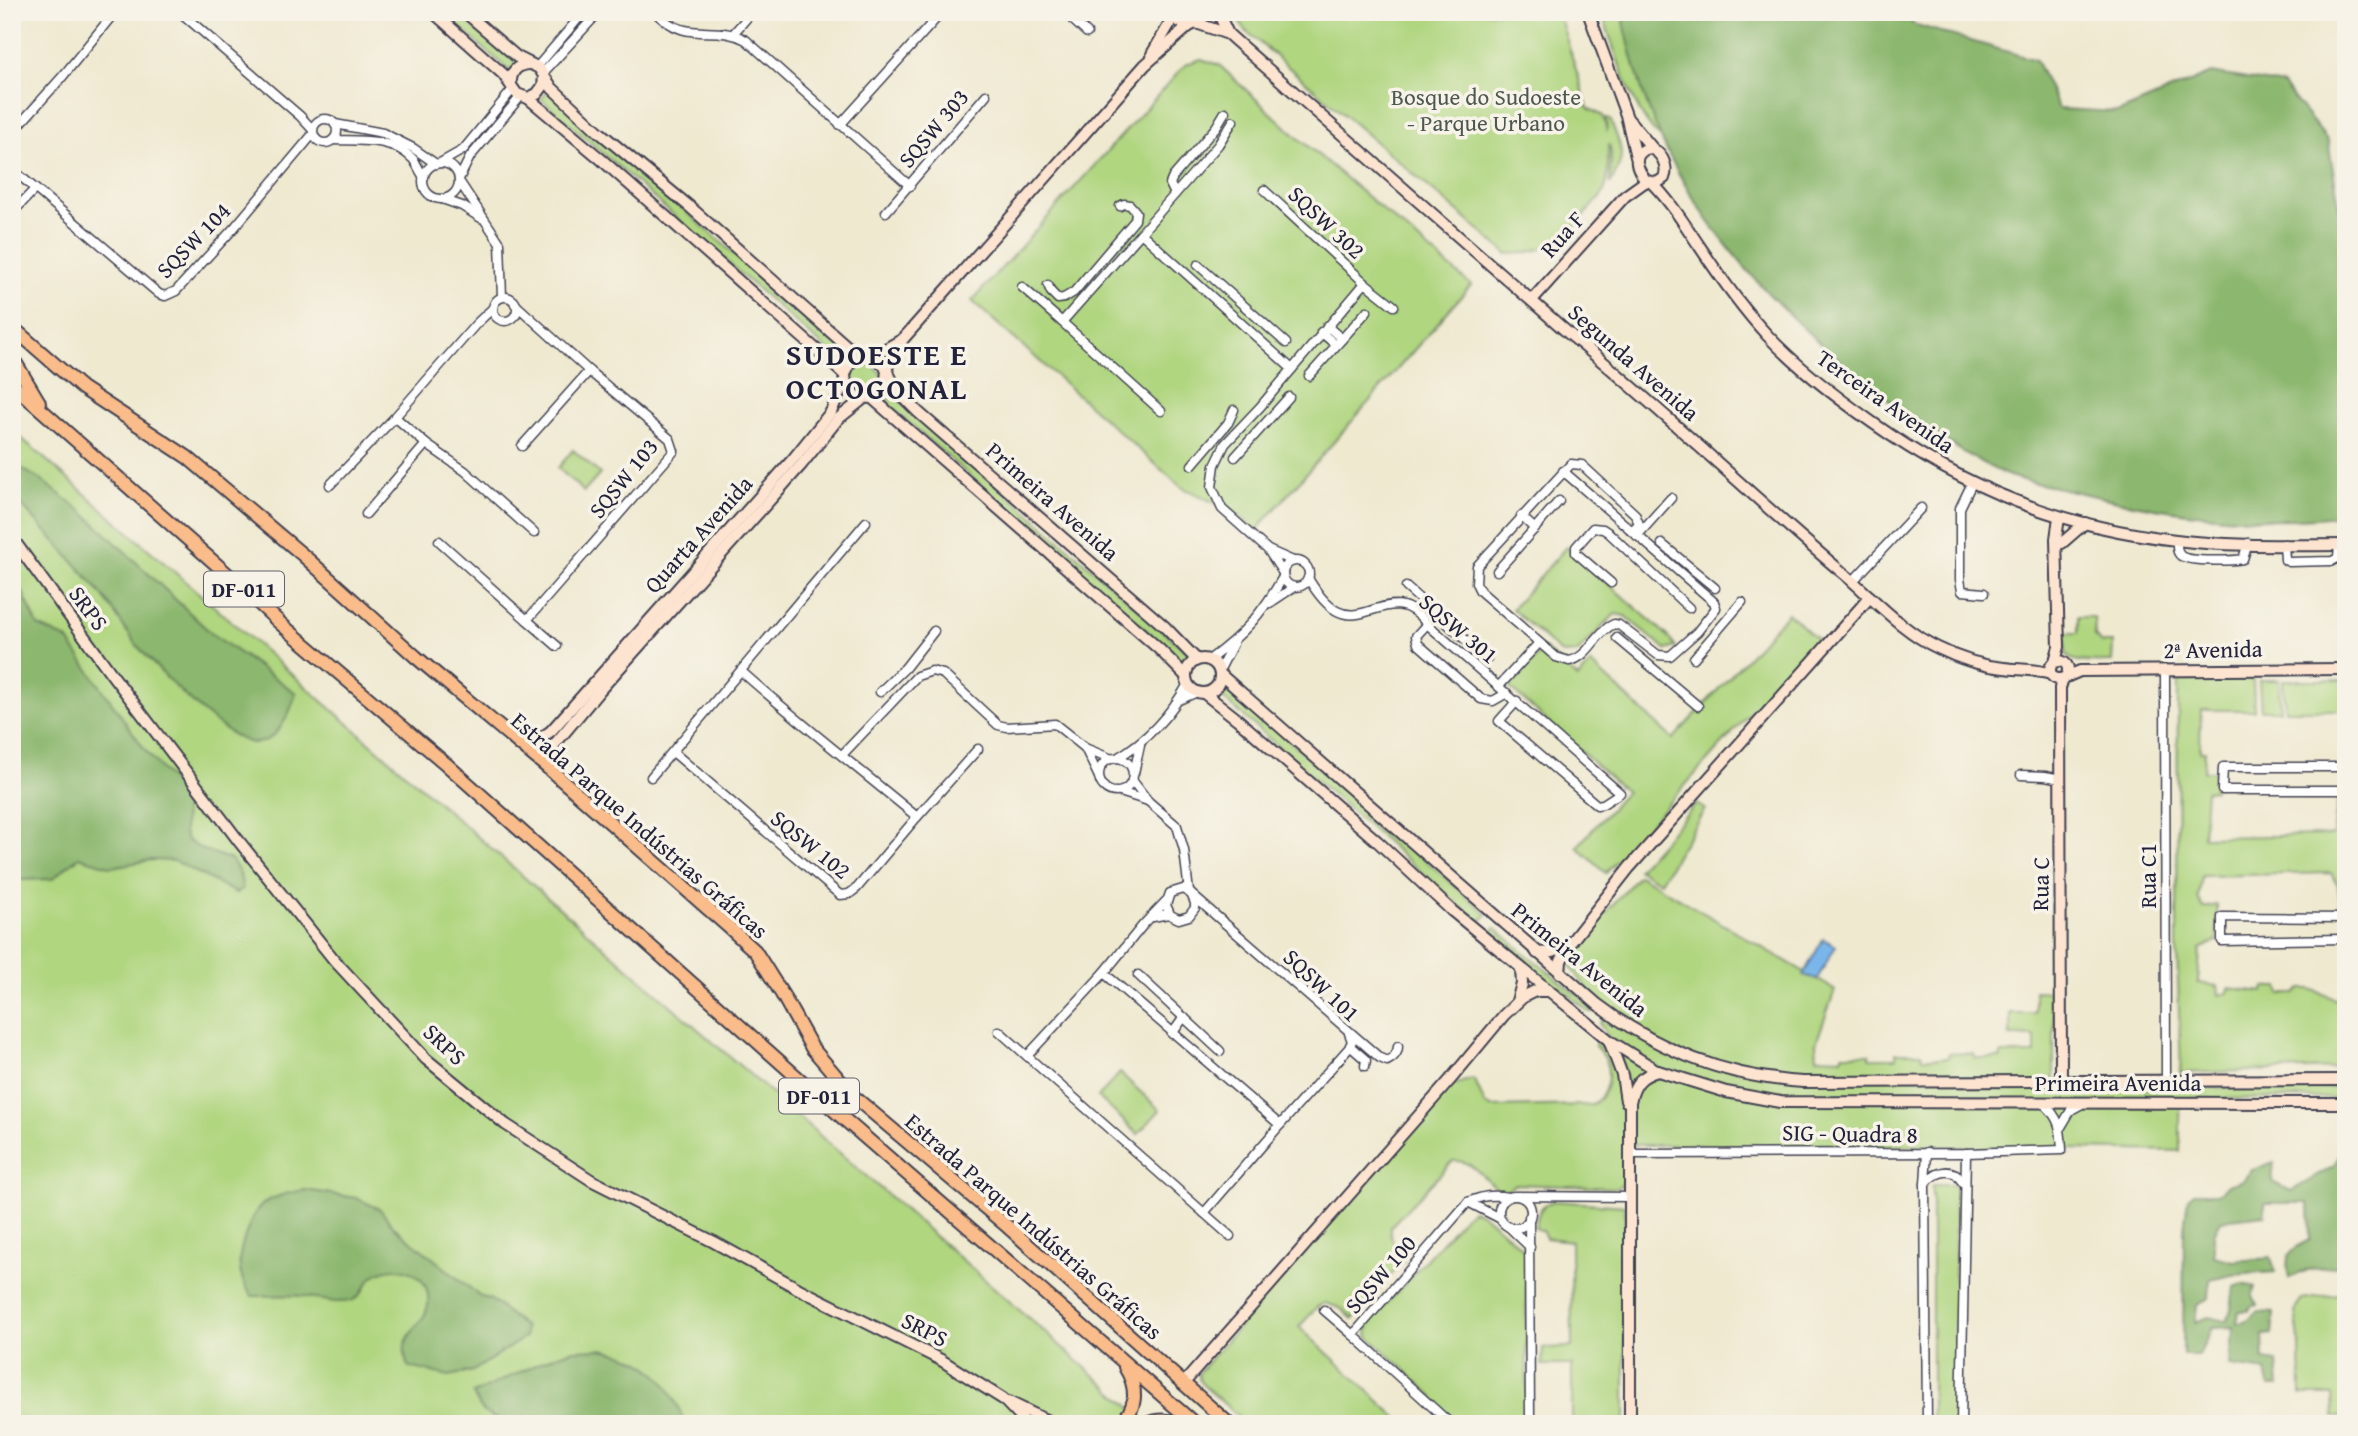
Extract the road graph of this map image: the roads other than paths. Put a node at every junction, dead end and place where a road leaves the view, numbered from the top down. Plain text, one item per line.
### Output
1 (114, 12) edge
2 (180, 12) edge
3 (433, 12) edge
4 (465, 12) edge
5 (584, 12) edge
6 (599, 12) edge
7 (656, 12) edge
8 (752, 12) edge
9 (942, 12) edge
10 (1064, 12) edge
11 (1173, 12) edge
12 (1209, 12) edge
13 (1218, 12) edge
14 (1588, 12) edge
15 (1193, 24) junction
16 (1087, 33) dead end
17 (733, 34) junction
18 (1228, 34) junction
19 (1145, 65) junction
20 (538, 70) junction
21 (518, 92) junction
22 (986, 95) dead end
23 (1225, 111) dead end
24 (1626, 115) junction
25 (300, 116) junction
26 (322, 119) junction
27 (488, 119) junction
28 (1233, 121) dead end
29 (335, 124) junction
30 (840, 125) junction
31 (495, 126) junction
32 (313, 132) junction
33 (12, 133) edge
34 (1208, 136) junction
35 (333, 140) junction
36 (320, 142) junction
37 (397, 143) junction
38 (1219, 145) junction
39 (1653, 149) junction
40 (295, 154) junction
41 (1637, 162) junction
42 (437, 164) junction
43 (12, 169) edge
44 (1666, 174) junction
45 (424, 177) junction
46 (459, 180) junction
47 (1649, 182) junction
48 (910, 186) junction
49 (35, 189) junction
50 (1264, 190) dead end
51 (1175, 194) junction
52 (1625, 196) junction
53 (442, 199) junction
54 (1120, 206) dead end
55 (15, 210) dead end
56 (1675, 211) junction
57 (886, 212) dead end
58 (486, 222) junction
59 (1142, 233) junction
60 (1117, 240) junction
61 (1126, 249) junction
62 (1108, 252) junction
63 (1118, 258) junction
64 (1198, 265) dead end
65 (1216, 281) junction
66 (1365, 283) junction
67 (1048, 285) dead end
68 (1023, 287) dead end
69 (1206, 290) junction
70 (509, 300) junction
71 (1531, 300) junction
72 (1394, 306) dead end
73 (493, 308) junction
74 (1367, 311) dead end
75 (514, 316) junction
76 (498, 318) junction
77 (537, 322) junction
78 (1062, 322) junction
79 (476, 324) junction
80 (12, 327) edge
81 (1324, 329) junction
82 (1272, 330) junction
83 (903, 339) junction
84 (1261, 341) junction
85 (1339, 342) junction
86 (1286, 343) dead end
87 (873, 356) junction
88 (12, 357) edge
89 (859, 357) junction
90 (1292, 369) junction
91 (887, 370) junction
92 (589, 371) junction
93 (1308, 376) dead end
94 (845, 377) junction
95 (12, 384) edge
96 (1289, 397) dead end
97 (867, 398) junction
98 (1260, 407) junction
99 (1234, 410) dead end
100 (1161, 411) dead end
101 (44, 412) junction
102 (395, 417) junction
103 (1270, 418) junction
104 (1248, 420) junction
105 (1228, 423) junction
106 (1237, 431) junction
107 (1258, 431) junction
108 (1216, 437) junction
109 (426, 444) junction
110 (1226, 444) junction
111 (522, 446) dead end
112 (1235, 457) dead end
113 (1192, 465) dead end
114 (1563, 471) junction
115 (1972, 483) junction
116 (330, 485) dead end
117 (1671, 498) dead end
118 (1559, 501) dead end
119 (1921, 509) dead end
120 (2041, 512) junction
121 (366, 514) dead end
122 (1521, 516) junction
123 (2062, 518) junction
124 (866, 522) dead end
125 (2085, 523) junction
126 (1535, 529) junction
127 (534, 533) dead end
128 (1634, 534) junction
129 (12, 538) edge
130 (2177, 540) junction
131 (439, 541) dead end
132 (2059, 541) junction
133 (1662, 544) dead end
134 (2248, 544) junction
135 (2284, 544) junction
136 (2342, 545) edge
137 (1268, 550) junction
138 (1652, 550) junction
139 (1293, 561) junction
140 (1682, 561) junction
141 (1641, 564) junction
142 (1675, 569) junction
143 (1497, 571) dead end
144 (1283, 575) junction
145 (1308, 578) junction
146 (1853, 582) junction
147 (1611, 583) dead end
148 (1297, 587) junction
149 (1406, 587) dead end
150 (1715, 588) dead end
151 (1317, 593) junction
152 (1984, 593) dead end
153 (1870, 597) junction
154 (1742, 603) dead end
155 (1268, 605) junction
156 (1689, 608) dead end
157 (527, 620) junction
158 (1427, 624) junction
159 (934, 631) dead end
160 (1697, 632) junction
161 (1459, 634) junction
162 (1617, 638) dead end
163 (1708, 641) junction
164 (1234, 642) junction
165 (1539, 643) junction
166 (1451, 645) junction
167 (557, 646) dead end
168 (1645, 646) junction
169 (1636, 652) junction
170 (1694, 658) dead end
171 (1487, 659) dead end
172 (1197, 660) junction
173 (1209, 660) junction
174 (905, 668) junction
175 (2346, 669) edge
176 (741, 671) junction
177 (2165, 671) junction
178 (1220, 672) junction
179 (2059, 672) junction
180 (917, 676) junction
181 (1187, 680) junction
182 (1499, 686) junction
183 (880, 692) dead end
184 (1200, 693) junction
185 (1507, 693) junction
186 (1179, 700) junction
187 (1517, 701) junction
188 (1698, 706) dead end
189 (575, 712) junction
190 (1140, 745) junction
191 (520, 746) junction
192 (1085, 748) junction
193 (978, 749) dead end
194 (673, 751) junction
195 (842, 755) junction
196 (1115, 758) junction
197 (541, 762) junction
198 (2346, 767) edge
199 (2021, 775) dead end
200 (651, 777) dead end
201 (1099, 777) junction
202 (1133, 779) junction
203 (2062, 779) junction
204 (2346, 790) edge
205 (1120, 792) junction
206 (1149, 801) junction
207 (917, 817) junction
208 (1185, 868) junction
209 (1176, 890) junction
210 (1190, 893) junction
211 (1166, 901) junction
212 (1192, 912) junction
213 (1212, 912) junction
214 (1170, 914) junction
215 (1150, 918) junction
216 (2346, 918) edge
217 (1489, 926) junction
218 (2346, 939) edge
219 (1571, 942) junction
220 (1538, 953) junction
221 (1521, 969) junction
222 (1104, 973) junction
223 (1560, 974) junction
224 (1138, 975) dead end
225 (1548, 991) junction
226 (1517, 1002) junction
227 (1597, 1004) junction
228 (1184, 1017) junction
229 (1584, 1018) junction
230 (999, 1031) dead end
231 (1349, 1033) junction
232 (1172, 1034) junction
233 (1610, 1041) junction
234 (1350, 1046) junction
235 (1398, 1046) dead end
236 (1220, 1051) dead end
237 (1027, 1056) junction
238 (1365, 1066) dead end
239 (1658, 1071) junction
240 (2061, 1080) junction
241 (2346, 1080) edge
242 (1997, 1081) junction
243 (2126, 1081) junction
244 (2166, 1081) junction
245 (2127, 1102) junction
246 (2043, 1103) junction
247 (2084, 1103) junction
248 (2346, 1103) edge
249 (1996, 1104) junction
250 (1629, 1122) junction
251 (1280, 1125) junction
252 (2061, 1127) junction
253 (1927, 1152) junction
254 (1966, 1153) junction
255 (1629, 1154) junction
256 (1925, 1184) junction
257 (1964, 1184) junction
258 (1518, 1196) junction
259 (1547, 1197) junction
260 (1629, 1197) junction
261 (1508, 1198) junction
262 (1468, 1202) junction
263 (1204, 1213) junction
264 (1530, 1214) junction
265 (1501, 1219) junction
266 (1508, 1226) junction
267 (1230, 1236) dead end
268 (1530, 1247) junction
269 (1324, 1310) dead end
270 (1353, 1335) junction
271 (1114, 1353) junction
272 (1183, 1384) junction
273 (1003, 1399) junction
274 (1027, 1424) edge
275 (1054, 1424) edge
276 (1119, 1424) edge
277 (1147, 1424) edge
278 (1183, 1424) edge
279 (1195, 1424) edge
280 (1229, 1424) edge
281 (1451, 1424) edge
282 (1530, 1424) edge
283 (1630, 1424) edge
284 (1927, 1424) edge
285 (1962, 1424) edge

1 - 33 street
2 - 25 street
3 - 21 main road
4 - 20 main road
5 - 20 street
6 - 20 street
7 - 17 street
8 - 17 street
9 - 30 street
10 - 16 street
11 - 15 main road
11 - 19 main road
12 - 15 main road
13 - 18 main road, Segunda Avenida
14 - 24 main road
15 - 18 main road, Segunda Avenida
15 - 19 main road
17 - 30 street, SQSW 303
18 - 71 main road, Segunda Avenida
19 - 83 main road
20 - 21 main road
20 - 21 main road
20 - 89 main road
21 - 27 street
21 - 31 street
21 - 94 main road
22 - 48 street, SQSW 303
23 - 34 street
24 - 39 main road
24 - 41 main road
25 - 26 street
25 - 32 street
26 - 29 street
26 - 32 street
27 - 31 street
27 - 42 street
28 - 38 street
29 - 35 street
29 - 37 street
30 - 48 street, SQSW 303
31 - 46 street
32 - 36 street
32 - 40 street, SQSW 104
34 - 38 street
34 - 51 street
35 - 36 street
35 - 37 street
36 - 40 street, SQSW 104
37 - 42 street
37 - 45 street
38 - 51 street
39 - 41 main road
39 - 44 main road
40 - 49 street, SQSW 104
41 - 47 main road
41 - 52 main road, Rua F
42 - 45 street
42 - 46 street
43 - 49 street, SQSW 104
44 - 47 main road
44 - 56 main road, Terceira Avenida
45 - 53 street
46 - 53 street
46 - 58 street, SQSW 103
47 - 52 main road, Rua F
47 - 56 main road, Terceira Avenida
48 - 57 street, SQSW 303
49 - 55 street
50 - 66 street, SQSW 302
51 - 59 street
52 - 71 main road, Rua F
53 - 58 street
54 - 60 street
56 - 115 main road, Terceira Avenida
58 - 70 street, SQSW 103
59 - 61 street
59 - 69 street
60 - 61 street
60 - 62 street
61 - 63 street
62 - 63 street
62 - 67 street
63 - 78 street
64 - 65 street
65 - 69 street
65 - 82 street
66 - 72 street, SQSW 302
66 - 81 street, SQSW 302
68 - 78 street
69 - 84 street
70 - 73 street
70 - 75 street
70 - 77 street, SQSW 103
71 - 146 main road, Segunda Avenida
73 - 76 street
73 - 79 street
74 - 85 street
75 - 76 street
75 - 77 street, SQSW 103
76 - 79 street
77 - 92 street, SQSW 103
78 - 100 street
79 - 102 street
80 - 191 main road, Estrada Parque Indústrias Gráficas / DF-011
81 - 85 street
81 - 90 street, SQSW 302
82 - 84 street
82 - 86 street
83 - 87 main road
83 - 91 main road
84 - 90 street
85 - 93 street
87 - 89 main road
87 - 91 main road
88 - 101 main road, Estrada Parque Indústrias Gráficas / DF-011
89 - 94 main road
90 - 98 street, SQSW 302
91 - 97 main road
91 - 172 main road, Primeira Avenida
92 - 111 street
92 - 157 street, SQSW 103
94 - 97 main road
94 - 189 main road, Quarta Avenida
95 - 101 main road, Estrada Parque Indústrias Gráficas / DF-011
96 - 103 street
97 - 181 main road, Primeira Avenida
97 - 189 main road, Quarta Avenida
98 - 103 street
98 - 104 street, SQSW 302
99 - 105 street
101 - 271 main road, Estrada Parque Indústrias Gráficas / DF-011
102 - 109 street
102 - 116 street
103 - 107 street
104 - 106 street, SQSW 302
104 - 107 street
105 - 106 street
105 - 108 street
106 - 110 street, SQSW 302
107 - 112 street
108 - 110 street
108 - 113 street
109 - 121 street
109 - 127 street
110 - 137 street, SQSW 302
114 - 122 street, SQSW 301
114 - 128 street, SQSW 301
114 - 128 street
115 - 120 main road, Terceira Avenida
115 - 152 street
117 - 128 street
118 - 126 street
119 - 146 street
120 - 123 main road, Terceira Avenida
120 - 132 main road
122 - 126 street
122 - 165 street, SQSW 301
123 - 125 main road, Terceira Avenida
123 - 132 main road, Rua C
124 - 176 street
125 - 130 main road, Terceira Avenida
125 - 132 main road
126 - 143 street
128 - 138 street, SQSW 301
129 - 273 main road, SRPS
130 - 134 main road, Terceira Avenida
130 - 134 street
131 - 157 street
132 - 179 main road, Rua C
133 - 140 street
134 - 135 main road, Terceira Avenida
135 - 136 main road, Terceira Avenida
135 - 136 street
137 - 139 street, SQSW 302
137 - 144 street, SQSW 302
138 - 141 street
138 - 142 street, SQSW 301
139 - 144 street
139 - 145 street
140 - 142 street
140 - 150 street
141 - 147 street
141 - 156 street
142 - 160 street, SQSW 301
144 - 148 street
144 - 155 street
145 - 148 street
145 - 151 street, SQSW 301
146 - 153 main road, Segunda Avenida
148 - 151 street, SQSW 301
148 - 155 street
149 - 161 street
151 - 158 street, SQSW 301
153 - 179 main road, Segunda Avenida
153 - 219 main road
154 - 163 street
155 - 164 street
157 - 167 street
158 - 166 street, SQSW 301
158 - 185 street
159 - 174 street
160 - 163 street
160 - 168 street, SQSW 301
161 - 166 street
161 - 171 street
162 - 169 street
163 - 170 street
164 - 173 street
164 - 178 street
165 - 168 street, SQSW 301
165 - 182 street, SQSW 301
166 - 182 street, SQSW 301
168 - 169 street
169 - 188 street
172 - 173 main road
172 - 181 main road
173 - 178 main road
174 - 180 street
174 - 183 street
175 - 177 main road, 2ª Avenida
176 - 194 street
176 - 195 street
177 - 179 main road, 2ª Avenida
177 - 244 street, Rua C1
178 - 184 main road
178 - 217 main road, Primeira Avenida
179 - 203 main road, Rua C
180 - 192 street
180 - 195 street
181 - 184 main road
181 - 186 street
182 - 185 street, SQSW 301
184 - 186 street
184 - 217 main road, Primeira Avenida
185 - 187 street, SQSW 301
186 - 190 street
187 - 187 street, SQSW 301
189 - 191 main road
189 - 197 main road
190 - 196 street
190 - 202 street
191 - 197 main road, Estrada Parque Indústrias Gráficas / DF-011
192 - 196 street
192 - 201 street
193 - 207 street, SQSW 102
194 - 200 street
194 - 207 street, SQSW 102
195 - 207 street
196 - 201 street
196 - 202 street
197 - 272 main road, Estrada Parque Indústrias Gráficas / DF-011
198 - 204 street
199 - 203 street
201 - 205 street
202 - 205 street
202 - 206 street
203 - 240 main road, Rua C
205 - 206 street
206 - 208 street
208 - 209 street
208 - 210 street
209 - 210 street
209 - 211 street
210 - 212 street
210 - 213 street, SQSW 101
211 - 214 street
211 - 215 street
212 - 213 street
212 - 214 street
213 - 231 street, SQSW 101
214 - 215 street
215 - 222 street
216 - 218 street
217 - 220 main road, Primeira Avenida
217 - 221 main road, Primeira Avenida
219 - 220 main road
219 - 223 main road
220 - 223 main road, Primeira Avenida
221 - 225 main road, Primeira Avenida
221 - 226 main road
222 - 232 street
222 - 237 street
223 - 227 main road, Primeira Avenida
224 - 228 street
225 - 226 main road
225 - 229 main road, Primeira Avenida
226 - 272 main road
227 - 229 main road
227 - 242 main road, Primeira Avenida
228 - 232 street
228 - 236 street
229 - 233 main road, Primeira Avenida
230 - 237 street
231 - 234 street, SQSW 101
231 - 235 street
232 - 251 street
233 - 239 main road, Primeira Avenida
233 - 250 main road
234 - 238 street
234 - 251 street, SQSW 101
237 - 263 street
239 - 249 main road, Primeira Avenida
239 - 250 main road
240 - 242 main road, Primeira Avenida
240 - 243 main road, Primeira Avenida
241 - 244 main road, Primeira Avenida
242 - 249 main road
243 - 244 main road, Primeira Avenida
243 - 245 main road
245 - 247 main road, Primeira Avenida
245 - 248 main road, Primeira Avenida
246 - 247 main road, Primeira Avenida
246 - 249 main road, Primeira Avenida
246 - 252 street
247 - 252 street
250 - 255 main road
251 - 263 street, SQSW 101
252 - 254 street
253 - 254 street
253 - 255 street, SIG - Quadra 8
253 - 256 street, SIG - Quadra 8
254 - 257 street
255 - 260 main road
256 - 257 street
256 - 284 street, SIG - Quadra 8
257 - 285 street
258 - 259 street
258 - 261 street
258 - 264 street
259 - 260 street
259 - 264 street
260 - 283 main road
261 - 262 street
261 - 265 street
262 - 265 street
262 - 270 street, SQSW 100
263 - 267 street
264 - 266 street
264 - 268 street
265 - 266 street
266 - 268 street
268 - 282 street
269 - 270 street
270 - 281 street, SQSW 100
271 - 276 main road
271 - 279 main road, Estrada Parque Indústrias Gráficas / DF-011
272 - 280 main road, Estrada Parque Indústrias Gráficas / DF-011
273 - 274 main road, SRPS
273 - 275 main road, SRPS
277 - 278 main road

